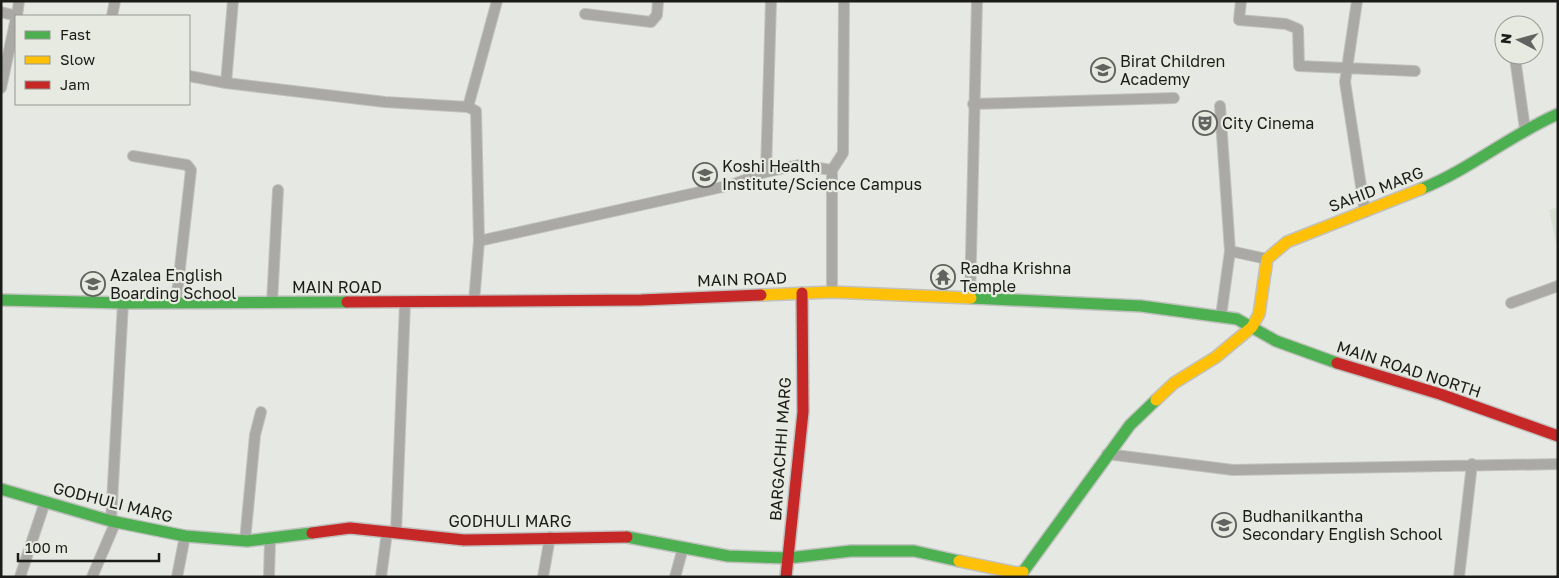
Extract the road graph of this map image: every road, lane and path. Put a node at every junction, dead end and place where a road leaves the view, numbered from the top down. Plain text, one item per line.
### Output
1 (19, 1) edge
2 (115, 1) edge
3 (233, 1) edge
4 (497, 1) edge
5 (658, 1) edge
6 (771, 1) edge
7 (844, 1) edge
8 (977, 1) edge
9 (1241, 1) edge
10 (1357, 1) edge
11 (1, 12) edge
12 (585, 14) dead end
13 (17, 15) edge
14 (112, 15) edge
15 (15, 16) edge
16 (15, 26) edge
17 (1515, 65) edge
18 (1346, 67) junction
19 (1415, 71) dead end
20 (190, 76) edge
21 (226, 84) junction
22 (1, 88) edge
23 (1174, 98) dead end
24 (973, 104) junction
25 (1220, 106) dead end
26 (468, 107) junction
27 (1558, 114) edge
28 (1525, 129) junction
29 (133, 156) dead end
30 (832, 170) junction
31 (766, 172) junction
32 (278, 190) dead end
33 (1364, 212) junction
34 (479, 241) junction
35 (1230, 251) junction
36 (1267, 259) junction
37 (1558, 286) edge
38 (832, 292) junction
39 (802, 293) junction
40 (1, 296) edge
41 (970, 298) junction
42 (1, 300) edge
43 (176, 300) junction
44 (272, 300) junction
45 (474, 300) junction
46 (405, 302) junction
47 (123, 303) junction
48 (1511, 303) dead end
49 (1221, 316) junction
50 (1252, 327) junction
51 (261, 412) dead end
52 (1558, 436) edge
53 (1107, 454) junction
54 (1472, 464) junction
55 (1558, 464) edge
56 (1, 489) edge
57 (44, 502) junction
58 (113, 521) junction
59 (391, 533) junction
60 (185, 536) junction
61 (550, 537) junction
62 (270, 540) junction
63 (245, 541) junction
64 (683, 548) junction
65 (788, 558) junction
66 (1024, 575) edge
67 (20, 577) edge
68 (92, 577) edge
69 (177, 577) edge
70 (269, 577) edge
71 (381, 577) edge
72 (543, 577) edge
73 (675, 577) edge
74 (786, 577) edge
75 (1459, 577) edge

1 - 13 street
2 - 14 street
3 - 21 street
4 - 26 street
5 - 12 street
6 - 31 street
7 - 30 street
8 - 24 street
9 - 18 street
10 - 18 street
11 - 15 street
16 - 22 street
17 - 28 street
18 - 19 street
18 - 33 street
20 - 21 street
21 - 26 street
23 - 24 street
24 - 41 street
25 - 35 street
26 - 34 street
27 - 28 main road, SAHID MARG
28 - 33 main road, SAHID MARG
29 - 43 street
30 - 31 street
30 - 38 street
31 - 34 street
32 - 44 street
33 - 36 main road, SAHID MARG
34 - 45 street
35 - 36 street
35 - 49 street
36 - 50 main road
37 - 48 street
38 - 39 main road, MAIN ROAD
38 - 41 main road, MAIN ROAD
39 - 45 main road, MAIN ROAD
39 - 65 main road, BARGACHHI MARG
40 - 43 main road, MAIN ROAD
41 - 49 main road, MAIN ROAD NORTH
42 - 47 main road, MAIN ROAD
43 - 44 main road, MAIN ROAD
43 - 47 main road, MAIN ROAD
44 - 45 main road, MAIN ROAD
44 - 46 main road, MAIN ROAD
45 - 46 main road, MAIN ROAD
46 - 59 street
47 - 58 street
49 - 50 main road, MAIN ROAD NORTH
50 - 52 main road, MAIN ROAD NORTH
50 - 53 main road
51 - 63 street
53 - 54 street
53 - 66 main road
54 - 55 street
54 - 75 street
56 - 57 main road, GODHULI MARG
57 - 58 main road, GODHULI MARG
57 - 67 street
58 - 60 main road, GODHULI MARG
58 - 68 street
59 - 61 main road, GODHULI MARG
59 - 62 main road, GODHULI MARG
59 - 71 street
60 - 63 main road, GODHULI MARG
60 - 69 street
61 - 64 main road, GODHULI MARG
61 - 72 street
62 - 63 main road, GODHULI MARG
62 - 70 street
64 - 65 main road, GODHULI MARG
64 - 73 street
65 - 66 main road, GODHULI MARG
65 - 74 main road, BARGACHHI MARG

